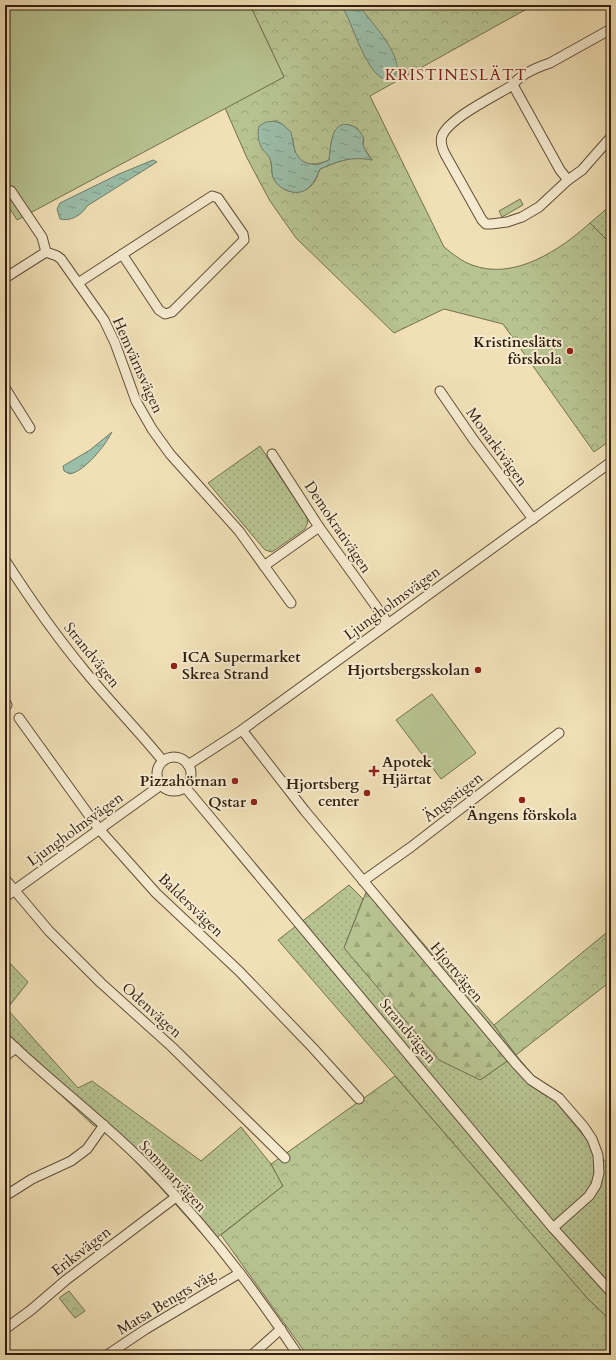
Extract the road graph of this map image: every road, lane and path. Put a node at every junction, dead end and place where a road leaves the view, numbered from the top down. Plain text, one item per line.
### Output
1 (611, 29) edge
2 (512, 85) junction
3 (611, 137) edge
4 (568, 180) junction
5 (11, 191) dead end
6 (46, 252) junction
7 (122, 254) junction
8 (5, 278) edge
9 (78, 283) junction
10 (5, 388) edge
11 (440, 391) dead end
12 (30, 428) dead end
13 (272, 454) dead end
14 (611, 462) edge
15 (533, 519) junction
16 (319, 527) junction
17 (5, 560) edge
18 (264, 566) junction
19 (291, 603) dead end
20 (388, 623) junction
21 (19, 718) dead end
22 (242, 730) junction
23 (559, 733) dead end
24 (163, 761) junction
25 (188, 765) junction
26 (161, 785) junction
27 (185, 787) junction
28 (99, 829) junction
29 (5, 879) edge
30 (364, 881) junction
31 (14, 890) junction
32 (5, 896) edge
33 (5, 1038) edge
34 (16, 1048) junction
35 (5, 1056) edge
36 (359, 1099) dead end
37 (104, 1125) junction
38 (286, 1158) dead end
39 (5, 1196) edge
40 (176, 1197) junction
41 (553, 1228) junction
42 (240, 1273) junction
43 (611, 1292) edge
44 (5, 1329) edge
45 (281, 1329) junction
46 (107, 1355) edge
47 (252, 1355) edge
48 (298, 1355) edge

1 - 2 street
2 - 4 street
2 - 4 street
3 - 4 street
5 - 6 street
6 - 8 street
6 - 9 street, Hemvärnsvägen
7 - 7 street
7 - 9 street
9 - 18 street, Hemvärnsvägen
10 - 12 street
11 - 15 street, Monarkivägen
13 - 16 street, Demokrativägen
14 - 15 street, Ljungholmsvägen
15 - 20 street, Ljungholmsvägen
16 - 18 street
16 - 20 street, Demokrativägen
17 - 24 street, Strandvägen
18 - 19 street, Hemvärnsvägen
20 - 22 street, Ljungholmsvägen
21 - 28 street, Baldersvägen
22 - 25 street, Ljungholmsvägen
22 - 30 street, Hjortvägen
23 - 30 street, Ängsstigen
24 - 25 street
24 - 26 street
25 - 27 street
26 - 27 street
26 - 28 street, Ljungholmsvägen
27 - 41 street, Strandvägen
28 - 31 street, Ljungholmsvägen
28 - 36 street, Baldersvägen
29 - 31 street, Odenvägen
30 - 41 street, Hjortvägen
31 - 32 street, Ljungholmsvägen
31 - 38 street, Odenvägen
33 - 34 street, Sommarvägen
34 - 35 street
34 - 37 street, Sommarvägen
37 - 39 street
37 - 40 street, Sommarvägen
40 - 42 street, Sommarvägen
40 - 44 street, Eriksvägen
41 - 43 street, Strandvägen
42 - 45 street, Sommarvägen
42 - 46 street, Matsa Bengts väg
45 - 47 street
45 - 48 street, Sommarvägen

